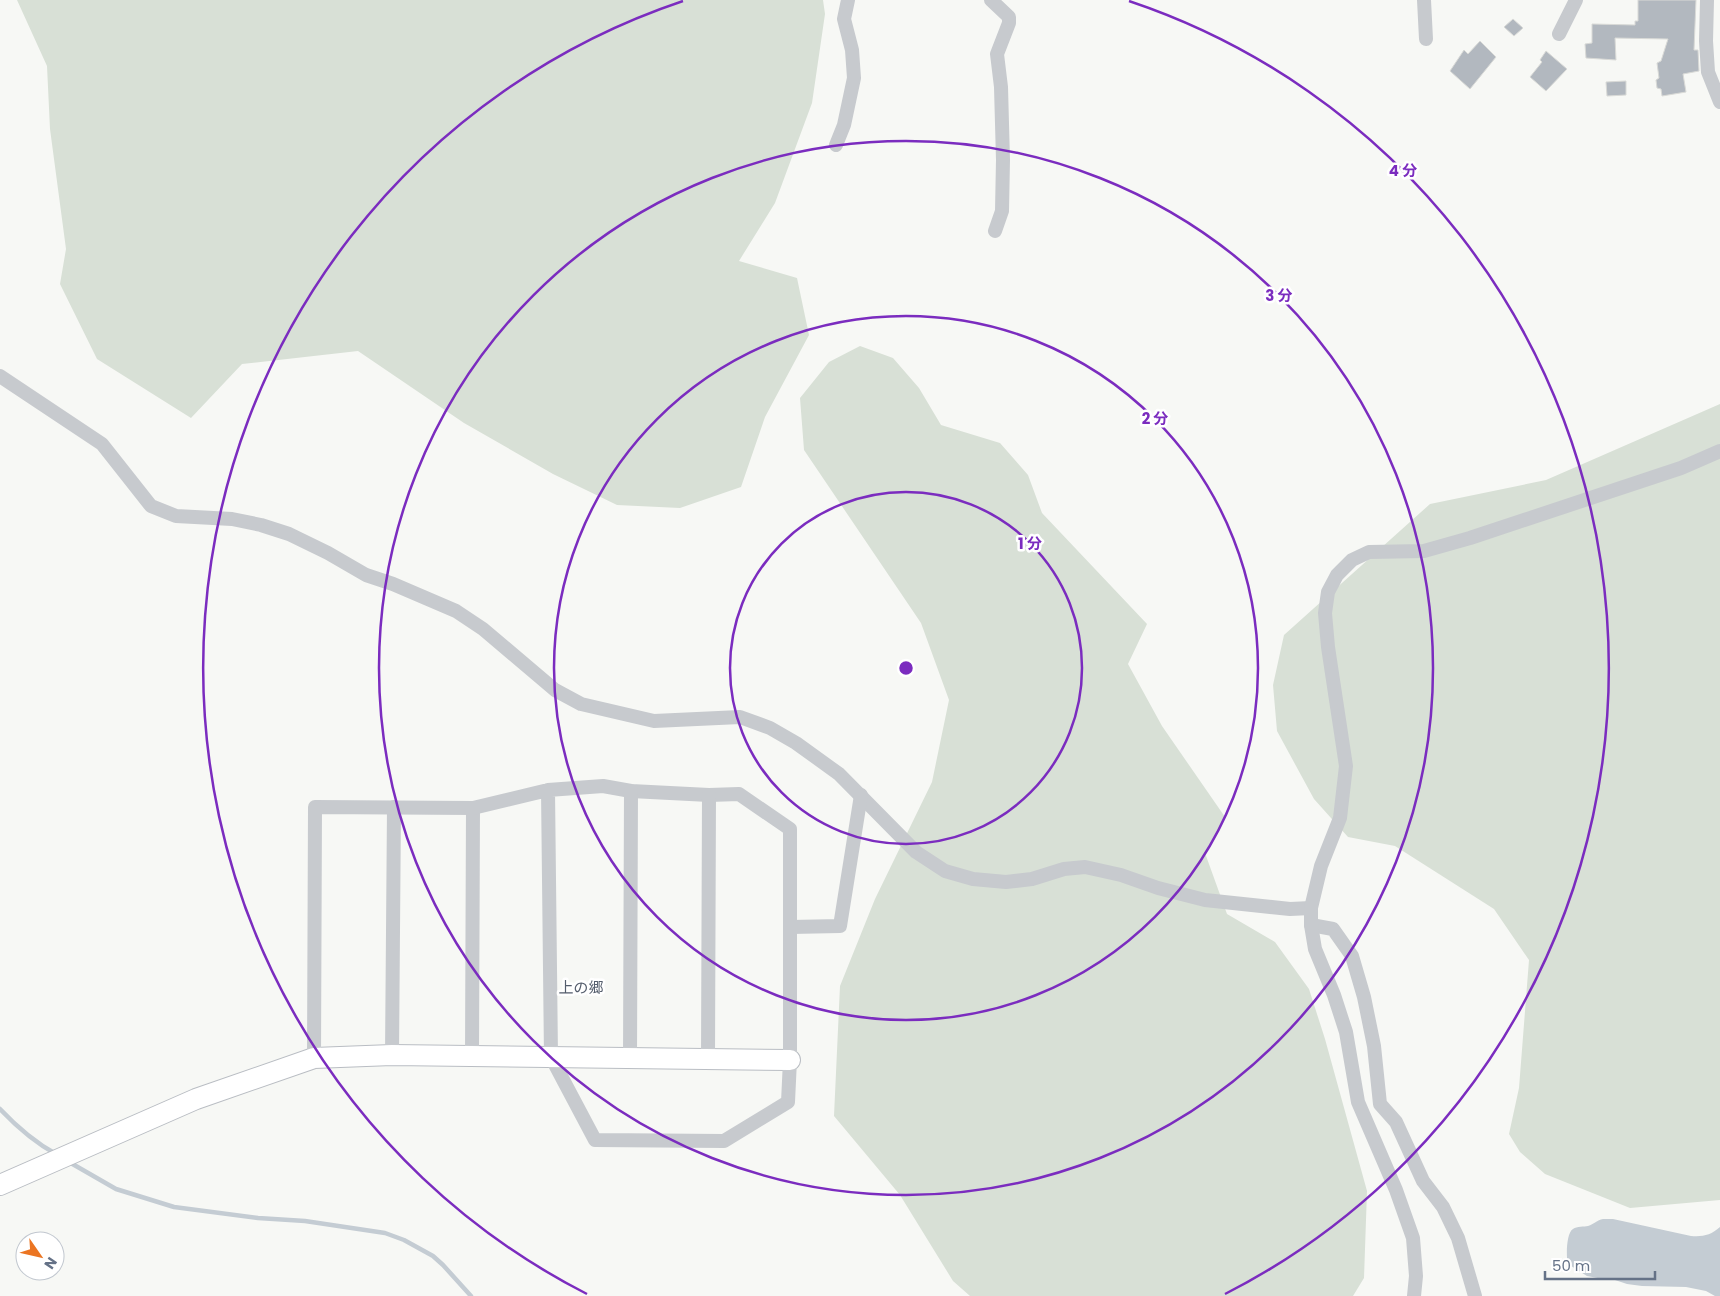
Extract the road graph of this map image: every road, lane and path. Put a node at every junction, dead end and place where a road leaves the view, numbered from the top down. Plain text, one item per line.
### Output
1 (848, 0) edge
2 (991, 0) edge
3 (1424, 0) edge
4 (1576, 0) edge
5 (1707, 0) edge
6 (1559, 34) dead end
7 (1426, 39) dead end
8 (1720, 102) edge
9 (836, 145) dead end
10 (995, 231) dead end
11 (0, 376) edge
12 (1720, 451) edge
13 (548, 790) junction
14 (631, 791) junction
15 (709, 795) junction
16 (861, 795) junction
17 (394, 807) junction
18 (473, 808) junction
19 (1311, 908) junction
20 (1311, 925) junction
21 (791, 927) junction
22 (392, 1055) junction
23 (472, 1055) junction
24 (314, 1058) junction
25 (551, 1058) junction
26 (630, 1058) junction
27 (708, 1058) junction
28 (790, 1060) junction
29 (0, 1185) edge
30 (1414, 1296) edge
31 (1475, 1296) edge

1 - 9 street
2 - 10 street
3 - 7 street
4 - 6 street
5 - 8 street
11 - 16 street
12 - 19 street
13 - 14 street
13 - 18 street
13 - 25 street
14 - 15 street
14 - 26 street
15 - 21 street
15 - 27 street
16 - 19 street
16 - 21 street
17 - 18 street
17 - 22 street
17 - 24 street
18 - 23 street
19 - 20 street
20 - 30 street
20 - 31 street
21 - 28 street
22 - 23 street
22 - 24 street
23 - 25 street
24 - 29 street
25 - 26 street
25 - 28 street
26 - 27 street
27 - 28 street

